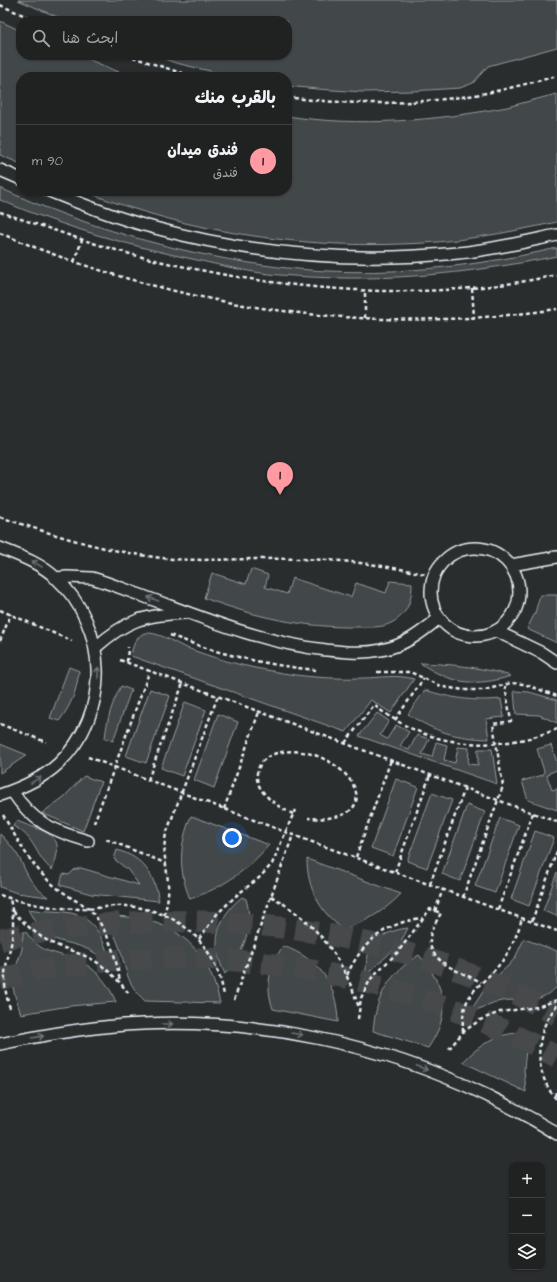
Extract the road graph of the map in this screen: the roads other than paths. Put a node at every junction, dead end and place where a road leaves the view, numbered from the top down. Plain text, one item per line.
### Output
1 (0, 170) edge
2 (16, 177) edge
3 (62, 196) edge
4 (557, 235) edge
5 (0, 548) edge
6 (557, 557) edge
7 (511, 565) junction
8 (55, 578) junction
9 (189, 612) junction
10 (439, 618) junction
11 (496, 632) junction
12 (95, 648) junction
13 (557, 663) edge
14 (12, 791) junction
15 (0, 795) edge
16 (89, 837) road end
17 (0, 1044) edge
18 (557, 1134) edge

1 - 2 lane
3 - 4 lane
8 -> 5 lane
6 - 7 lane
7 - 10 lane
7 - 11 lane
9 -> 8 lane
8 - 12 lane
9 - 10 lane
9 - 12 lane
10 - 11 lane
11 - 13 lane
14 -> 12 lane
14 - 15 lane
14 - 16 lane
17 -> 18 lane

